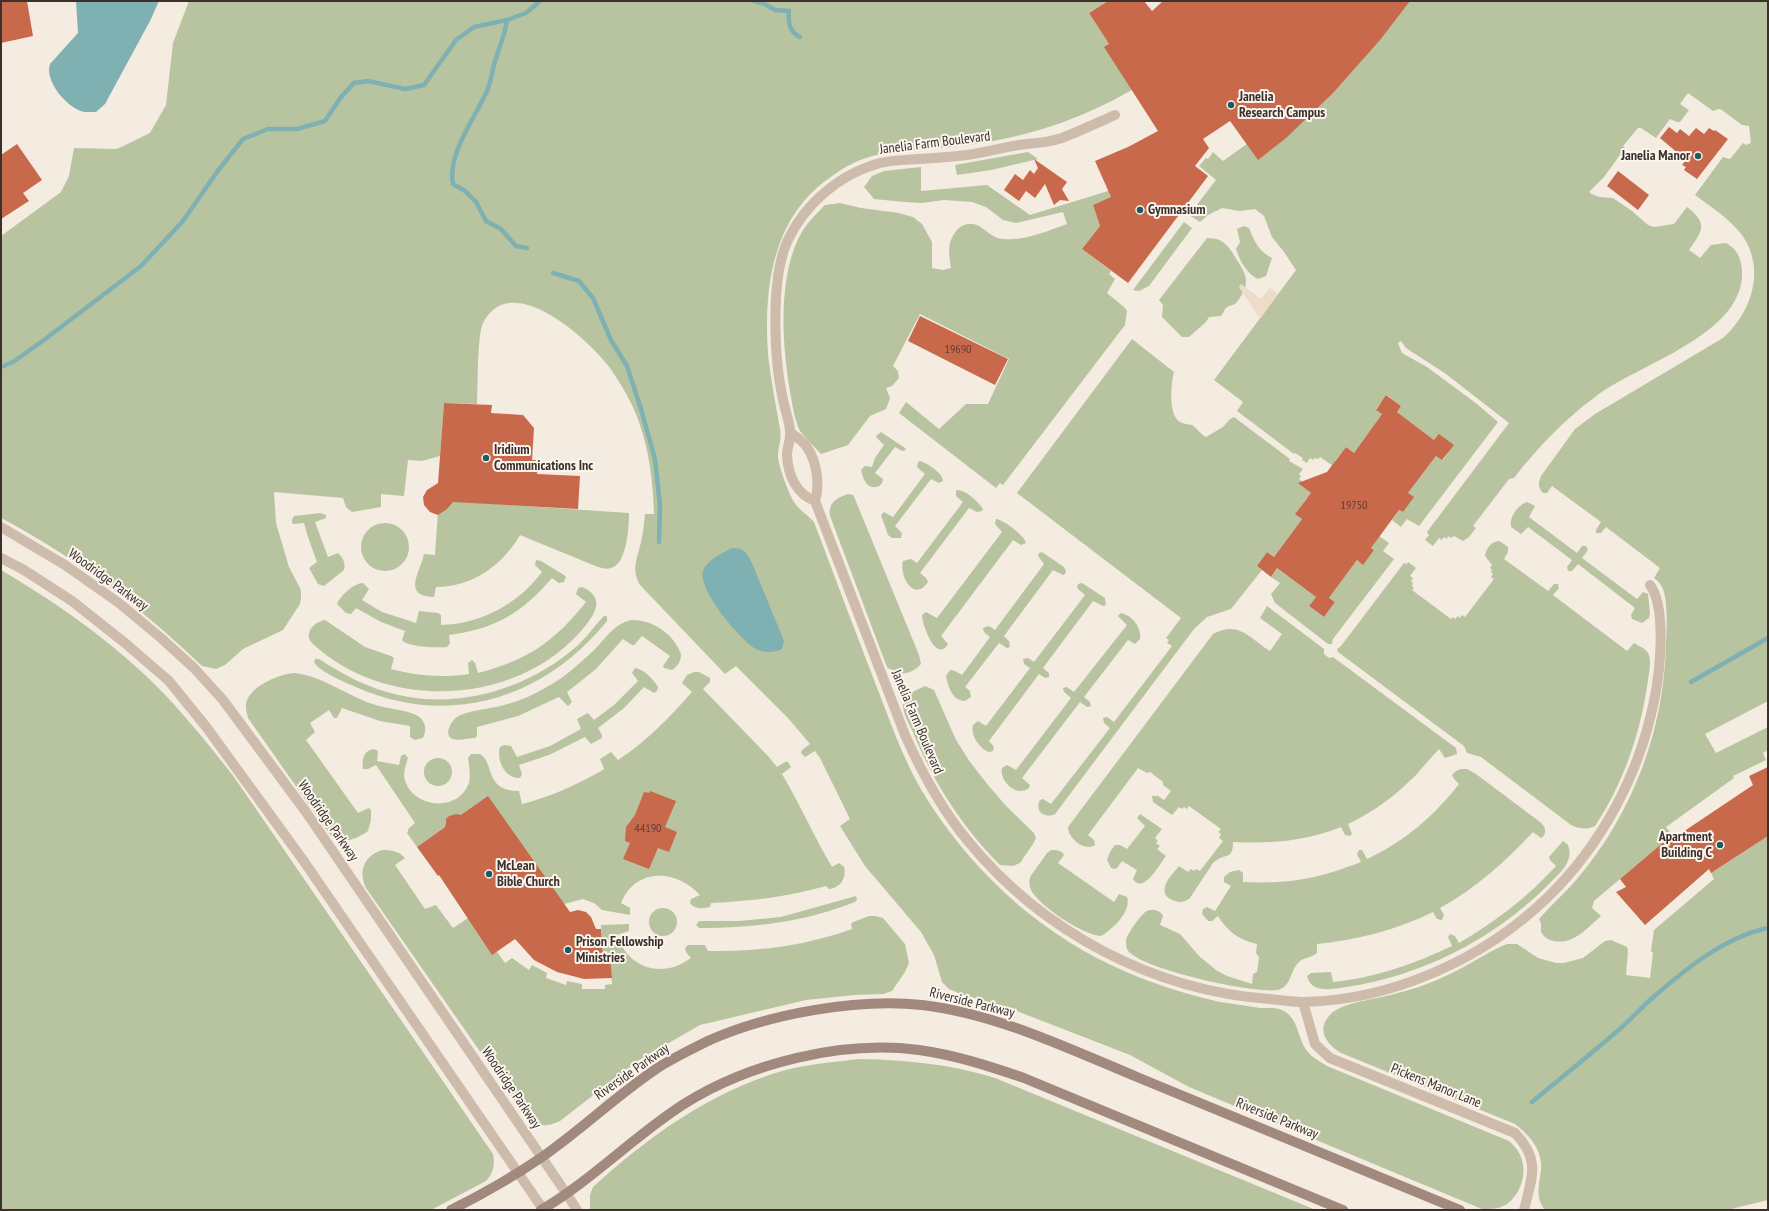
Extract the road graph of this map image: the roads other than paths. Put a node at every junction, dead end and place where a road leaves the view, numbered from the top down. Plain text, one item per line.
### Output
1 (1115, 115) dead end
2 (790, 433) junction
3 (815, 501) junction
4 (1, 527) edge
5 (1, 558) edge
6 (1650, 585) dead end
7 (1303, 1002) junction
8 (542, 1157) junction
9 (518, 1172) junction
10 (566, 1193) junction
11 (451, 1210) edge
12 (542, 1210) edge
13 (577, 1210) edge
14 (1343, 1210) edge
15 (1460, 1210) edge
16 (1524, 1210) edge

1 - 2 street, Janelia Farm Boulevard
2 - 3 street, Janelia Farm Boulevard
2 - 3 street, Janelia Farm Boulevard
3 - 7 street, Janelia Farm Boulevard
4 - 8 street, Woodridge Parkway
5 - 9 street
6 - 7 street, Janelia Farm Boulevard
7 - 16 street, Pickens Manor Lane
8 - 9 main road, Riverside Parkway
8 - 10 street, Woodridge Parkway
8 - 15 main road, Riverside Parkway
9 - 11 main road, Riverside Parkway
9 - 12 street
10 - 12 main road
10 - 13 street, Woodridge Parkway
10 - 14 main road

